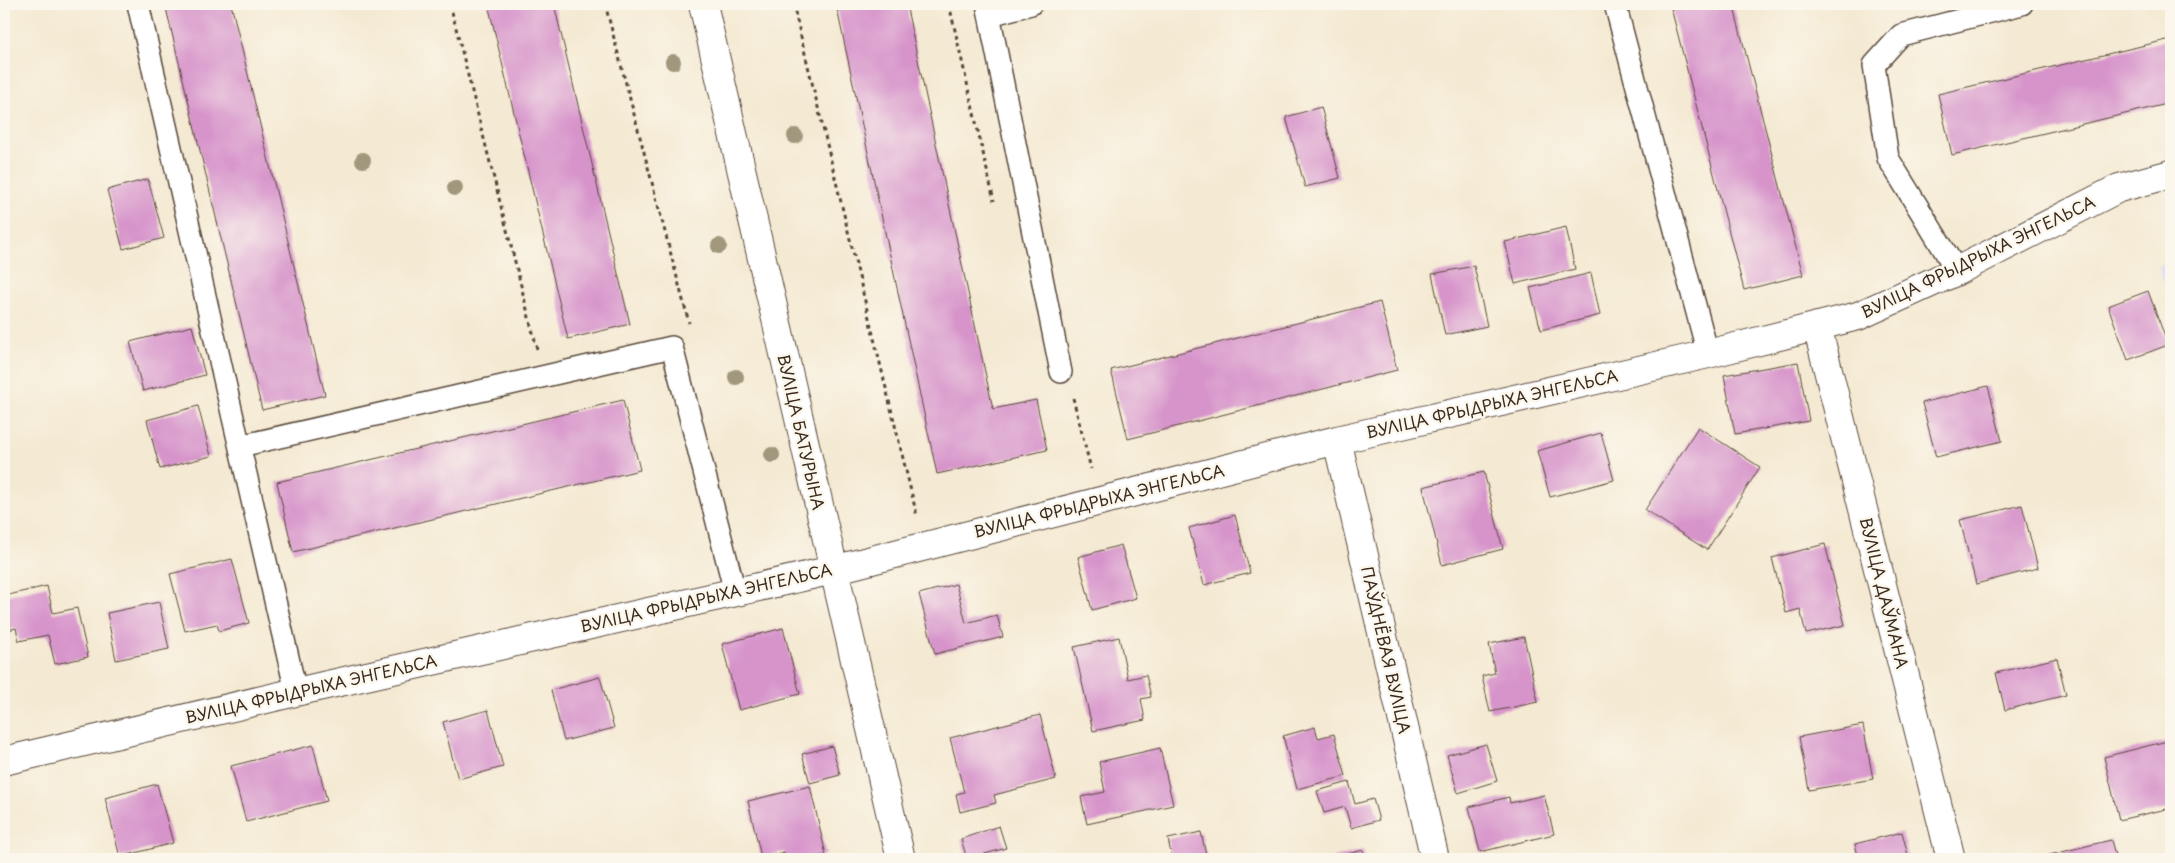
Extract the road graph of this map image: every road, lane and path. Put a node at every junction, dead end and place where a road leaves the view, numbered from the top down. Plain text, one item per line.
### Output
1 (138, 4) edge
2 (450, 4) edge
3 (605, 4) edge
4 (703, 4) edge
5 (793, 4) edge
6 (1031, 4) edge
7 (1615, 4) edge
8 (2022, 4) edge
9 (988, 9) edge
10 (2171, 174) edge
11 (1956, 271) junction
12 (1817, 326) junction
13 (690, 329) dead end
14 (1708, 354) junction
15 (1061, 372) dead end
16 (544, 376) junction
17 (1337, 440) junction
18 (240, 446) junction
19 (918, 517) dead end
20 (833, 570) junction
21 (735, 592) junction
22 (296, 692) junction
23 (4, 761) edge
24 (901, 859) edge
25 (1435, 859) edge
26 (1951, 859) edge

1 - 18 lane
2 - 16 path
3 - 13 path
4 - 20 street, ВУЛІЦА БАТУРЫНА
5 - 19 path
6 - 9 lane
7 - 14 lane
8 - 11 lane
9 - 15 lane
10 - 11 street, ВУЛІЦА ФРЫДРЫХА ЭНГЕЛЬСА
11 - 12 street, ВУЛІЦА ФРЫДРЫХА ЭНГЕЛЬСА
12 - 14 street, ВУЛІЦА ФРЫДРЫХА ЭНГЕЛЬСА
12 - 26 street, ВУЛІЦА ДАЎМАНА
14 - 17 street, ВУЛІЦА ФРЫДРЫХА ЭНГЕЛЬСА
16 - 18 lane
16 - 21 lane
17 - 20 street, ВУЛІЦА ФРЫДРЫХА ЭНГЕЛЬСА
17 - 25 street, ПАЎДНЁВАЯ ВУЛІЦА
18 - 22 lane
20 - 21 street, ВУЛІЦА ФРЫДРЫХА ЭНГЕЛЬСА
20 - 24 street, ВУЛІЦА БАТУРЫНА
21 - 22 street, ВУЛІЦА ФРЫДРЫХА ЭНГЕЛЬСА
22 - 23 street, ВУЛІЦА ФРЫДРЫХА ЭНГЕЛЬСА

